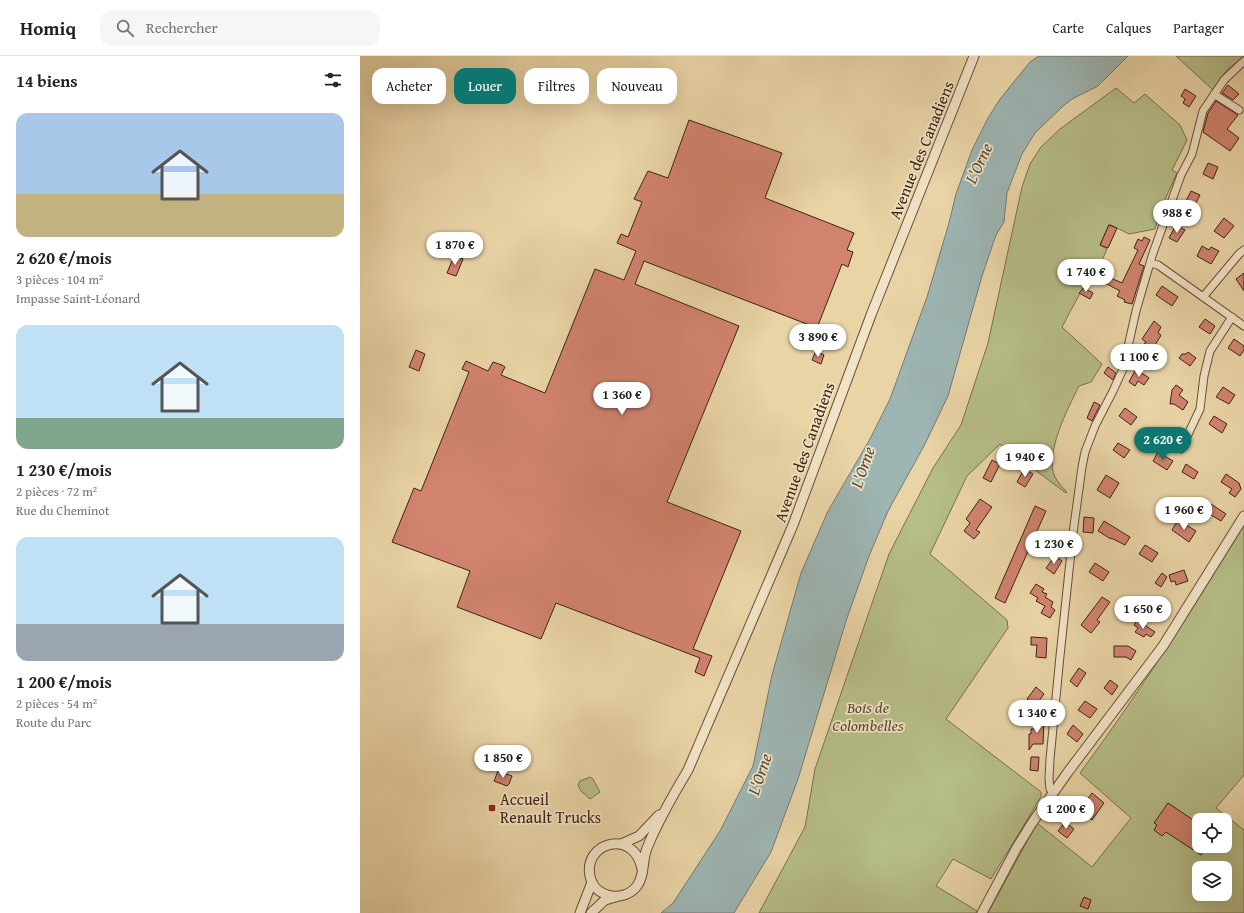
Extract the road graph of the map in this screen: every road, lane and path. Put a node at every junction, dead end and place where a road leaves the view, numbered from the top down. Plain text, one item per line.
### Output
1 (974, 56) edge
2 (1244, 62) edge
3 (1214, 94) junction
4 (1239, 110) dead end
5 (1244, 250) edge
6 (1150, 263) junction
7 (1203, 297) junction
8 (1232, 317) junction
9 (1244, 326) edge
10 (1181, 449) dead end
11 (1244, 516) edge
12 (1052, 792) junction
13 (666, 808) junction
14 (620, 844) junction
15 (642, 869) junction
16 (592, 882) junction
17 (617, 896) junction
18 (580, 913) edge
19 (591, 913) edge
20 (982, 913) edge

1 - 13 street, Avenue des Canadiens
2 - 3 street
3 - 4 street
3 - 6 street
5 - 7 street
6 - 7 street
6 - 12 street
7 - 8 street
8 - 9 street
8 - 10 street
11 - 12 street
12 - 20 street
13 - 14 street, Avenue des Canadiens
13 - 15 street, Avenue des Canadiens
14 - 15 street
14 - 16 street
15 - 17 street
16 - 17 street
16 - 18 street
17 - 19 street

